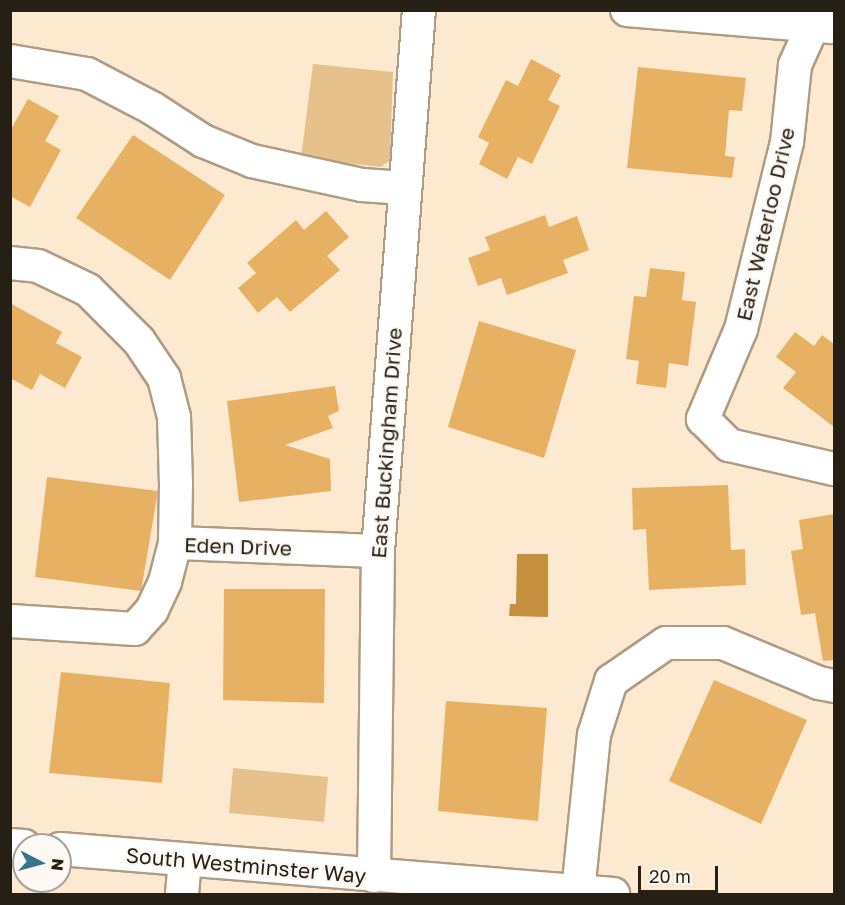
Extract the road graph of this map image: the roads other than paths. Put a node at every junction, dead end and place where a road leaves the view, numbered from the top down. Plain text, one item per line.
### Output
1 (419, 10) edge
2 (627, 10) edge
3 (820, 21) edge
4 (10, 61) edge
5 (404, 188) junction
6 (10, 263) edge
7 (834, 469) edge
8 (175, 543) junction
9 (378, 551) junction
10 (10, 621) edge
11 (834, 686) edge
12 (72, 850) edge
13 (185, 860) junction
14 (374, 876) junction
15 (578, 892) junction
16 (182, 894) edge
17 (612, 894) edge

1 - 5 street, East Buckingham Drive
2 - 3 street
3 - 7 street, East Waterloo Drive
4 - 5 street
5 - 9 street, East Buckingham Drive
6 - 8 street
8 - 9 street, Eden Drive
8 - 10 street, Eden Drive
9 - 14 street, East Buckingham Drive
11 - 15 street
12 - 13 street, South Westminster Way
13 - 14 street, South Westminster Way
13 - 16 street
14 - 15 street, South Westminster Way
15 - 17 street, South Westminster Way

